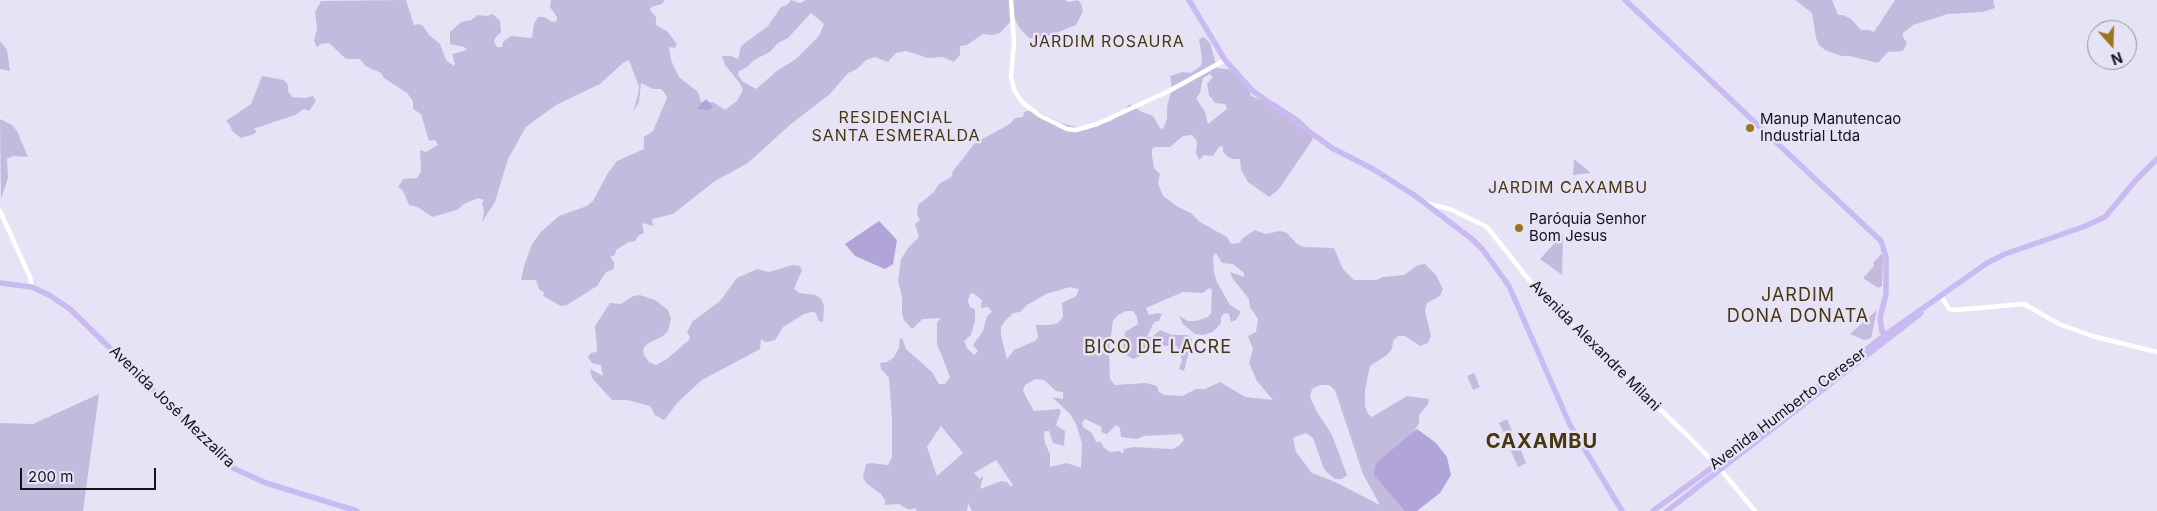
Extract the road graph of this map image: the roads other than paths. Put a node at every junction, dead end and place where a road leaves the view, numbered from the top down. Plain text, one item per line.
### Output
1 (1010, 0) edge
2 (1189, 0) edge
3 (1624, 0) edge
4 (1225, 60) junction
5 (2157, 159) edge
6 (1424, 202) junction
7 (0, 211) edge
8 (0, 282) edge
9 (32, 287) junction
10 (1941, 296) junction
11 (1886, 337) junction
12 (2157, 352) edge
13 (1715, 464) junction
14 (1721, 470) junction
15 (1614, 496) junction
16 (357, 511) edge
17 (1622, 511) edge
18 (1627, 511) edge
19 (1653, 511) edge
20 (1667, 511) edge
21 (1755, 511) edge

1 - 4 street
2 - 4 main road
3 - 11 main road
4 - 6 main road
5 - 10 main road, Avenida Humberto Cereser
6 - 13 street, Avenida Alexandre Milani
6 - 15 main road
7 - 9 street
8 - 9 main road, Avenida José Mezzalira
9 - 16 main road, Avenida José Mezzalira
10 - 11 main road, Avenida Humberto Cereser
10 - 12 street
11 - 13 main road, Avenida Humberto Cereser
11 - 14 main road, Avenida Humberto Cereser
13 - 14 street, Avenida Alexandre Milani
13 - 19 main road, Avenida Humberto Cereser
14 - 20 main road, Avenida Humberto Cereser
14 - 21 street, Avenida Alexandre Milani
15 - 17 main road
15 - 18 main road

